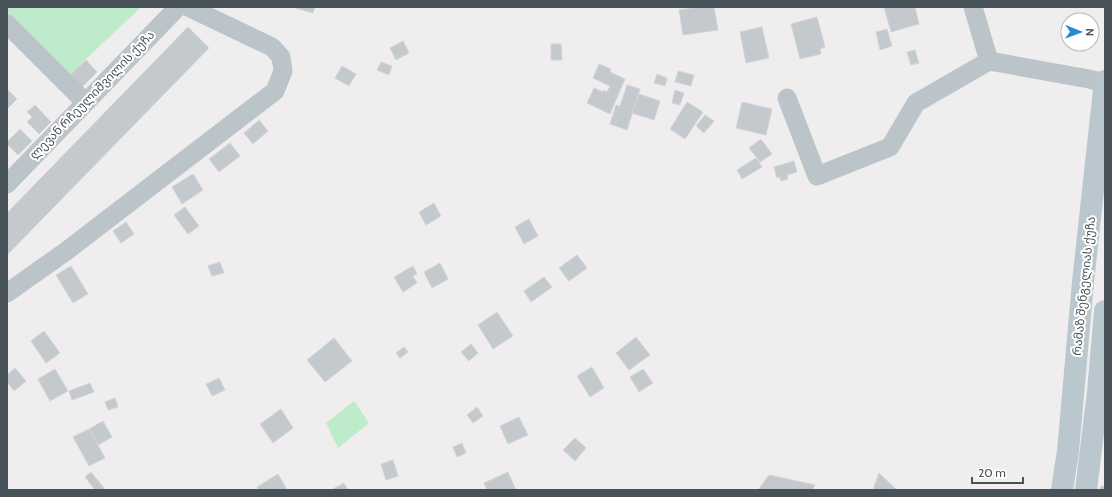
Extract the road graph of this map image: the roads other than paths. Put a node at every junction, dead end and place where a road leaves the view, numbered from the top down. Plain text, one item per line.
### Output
1 (178, 7) edge
2 (188, 7) edge
3 (972, 7) edge
4 (7, 24) edge
5 (988, 61) junction
6 (1105, 82) edge
7 (787, 98) dead end
8 (85, 102) junction
9 (7, 184) edge
10 (7, 293) edge
11 (1105, 311) edge
12 (1088, 481) edge
13 (1062, 490) edge

1 - 8 street, ლევან რჩეულიშვილის ქუჩა
2 - 10 street
3 - 5 street
4 - 8 street
5 - 6 street
5 - 7 street
6 - 13 main road, რამაზ შენგელიას ქუჩა
8 - 9 street, ლევან რჩეულიშვილის ქუჩა
11 - 12 main road, რამაზ შენგელიას ქუჩა

